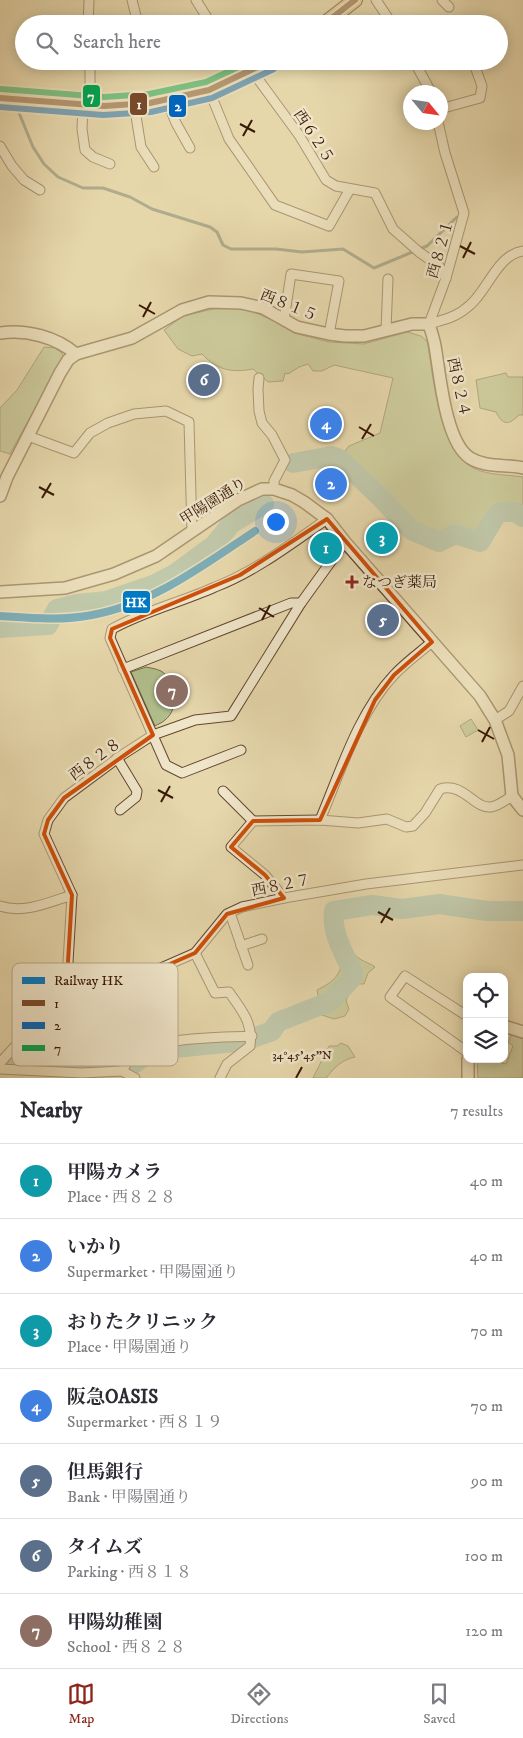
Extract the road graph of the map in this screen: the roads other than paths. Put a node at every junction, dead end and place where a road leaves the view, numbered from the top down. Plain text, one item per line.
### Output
1 (89, 0) edge
2 (132, 0) edge
3 (196, 0) edge
4 (355, 0) edge
5 (376, 0) edge
6 (442, 0) edge
7 (449, 7) dead end
8 (88, 15) edge
9 (136, 15) edge
10 (205, 15) edge
11 (336, 15) edge
12 (386, 15) edge
13 (89, 70) edge
14 (244, 70) edge
15 (253, 70) edge
16 (419, 70) edge
17 (476, 70) edge
18 (247, 73) junction
19 (427, 85) edge
20 (209, 90) junction
21 (0, 98) edge
22 (166, 99) junction
23 (134, 104) junction
24 (86, 105) junction
25 (448, 107) edge
26 (440, 130) edge
27 (0, 146) edge
28 (190, 148) dead end
29 (110, 164) dead end
30 (154, 167) dead end
31 (350, 189) junction
32 (40, 190) dead end
33 (523, 251) edge
34 (446, 278) junction
35 (388, 279) dead end
36 (284, 320) junction
37 (429, 324) junction
38 (386, 330) junction
39 (0, 334) edge
40 (329, 334) junction
41 (76, 354) junction
42 (259, 378) dead end
43 (28, 436) junction
44 (523, 468) edge
45 (274, 489) junction
46 (0, 496) edge
47 (326, 520) junction
48 (192, 532) junction
49 (345, 542) junction
50 (0, 592) edge
51 (301, 603) junction
52 (432, 642) junction
53 (123, 669) junction
54 (523, 686) edge
55 (495, 720) junction
56 (153, 735) junction
57 (241, 750) dead end
58 (117, 758) junction
59 (223, 790) dead end
60 (512, 796) junction
61 (120, 810) dead end
62 (523, 810) edge
63 (320, 820) junction
64 (253, 821) junction
65 (523, 865) edge
66 (72, 895) junction
67 (284, 898) junction
68 (0, 906) edge
69 (230, 913) junction
70 (262, 939) dead end
71 (241, 946) junction
72 (195, 953) junction
73 (68, 963) edge
74 (172, 963) edge
75 (248, 965) dead end
76 (463, 1013) edge
77 (508, 1027) edge
78 (523, 1032) edge
79 (252, 1036) junction
80 (178, 1041) edge
81 (463, 1049) edge
82 (12, 1051) edge
83 (468, 1063) edge
84 (0, 1064) edge
85 (125, 1066) edge
86 (122, 1072) junction
87 (52, 1075) edge
88 (135, 1078) edge
89 (220, 1078) edge
90 (468, 1078) edge

1 - 8 street
2 - 9 street
3 - 10 street
4 - 11 main road
5 - 12 street
6 - 7 street
13 - 24 street
14 - 18 street, 西６２５
15 - 18 main road
16 - 19 street
17 - 25 street
18 - 20 main road
18 - 31 street, 西６２５
20 - 22 main road
20 - 31 street
21 - 24 main road
22 - 23 main road
22 - 28 street
23 - 24 main road
23 - 30 street
24 - 29 street
26 - 34 street, 西８２１
27 - 32 street
31 - 34 street, 西６２５
33 - 37 street, 西８１５
34 - 37 street, 西８２１
35 - 38 street
36 - 40 street, 西８１５
36 - 40 street
36 - 41 street, 西８１５
37 - 38 street, 西８１５
37 - 44 street, 西８２４
38 - 40 street, 西８１５
39 - 41 street
41 - 43 street
42 - 45 street
43 - 46 street
43 - 48 street
45 - 47 street
45 - 48 street, 甲陽園通り
47 - 49 street
47 - 53 street
48 - 50 street, 甲陽園通り
49 - 51 street, 西８２８
49 - 52 street
51 - 53 street
51 - 56 street, 西８２８
52 - 55 street
52 - 63 street
53 - 56 street
54 - 55 street
55 - 60 street
56 - 57 street
56 - 58 street, 西８２８
58 - 61 street
58 - 66 street, 西８２８
59 - 64 street
60 - 62 street
60 - 63 street
63 - 64 street
64 - 67 street
65 - 67 street, 西８２７
66 - 68 street
66 - 73 street, 西８２８
67 - 69 street, 西８２７
69 - 71 street
69 - 72 street, 西８２７
70 - 71 street
71 - 75 street
72 - 74 street, 西８２７
72 - 79 street
76 - 81 street
77 - 78 street
79 - 80 street
79 - 89 street
82 - 84 street, 西８２８
83 - 90 street
84 - 87 street
85 - 86 street
86 - 87 street
86 - 88 street

